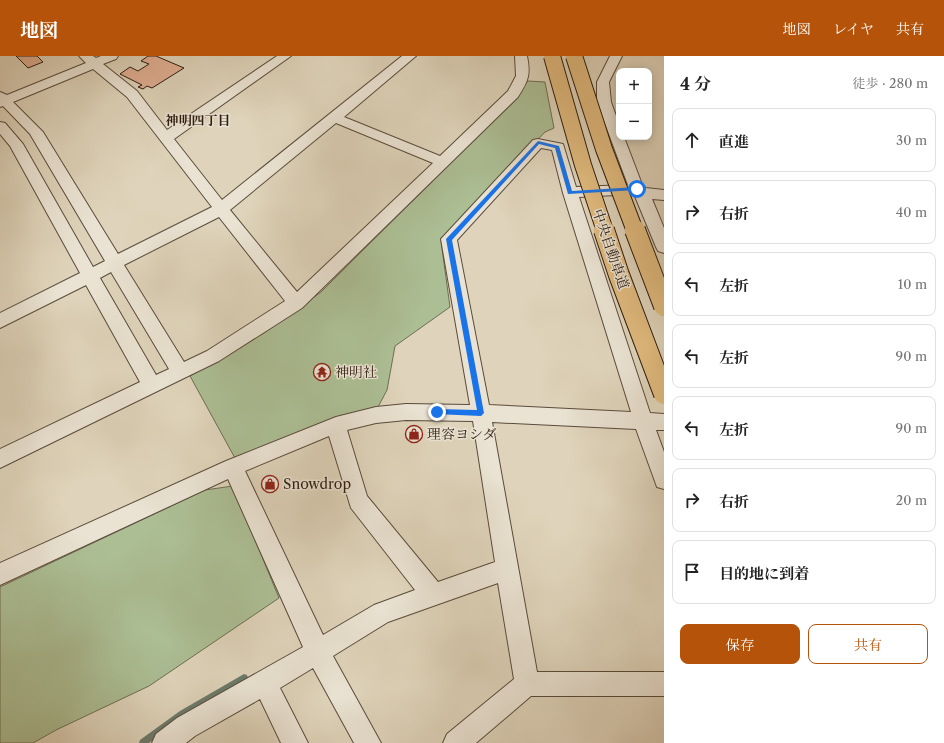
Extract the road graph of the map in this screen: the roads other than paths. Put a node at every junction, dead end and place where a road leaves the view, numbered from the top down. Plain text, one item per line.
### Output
1 (112, 56) edge
2 (285, 56) edge
3 (410, 56) edge
4 (521, 56) edge
5 (552, 56) edge
6 (574, 56) edge
7 (616, 56) edge
8 (90, 60) edge
9 (2, 100) edge
10 (333, 117) junction
11 (0, 126) edge
12 (167, 137) junction
13 (443, 162) junction
14 (639, 191) junction
15 (570, 193) junction
16 (664, 195) edge
17 (221, 209) junction
18 (664, 246) edge
19 (115, 263) junction
20 (90, 275) junction
21 (296, 303) junction
22 (664, 306) edge
23 (0, 321) edge
24 (180, 372) junction
25 (152, 386) junction
26 (664, 394) edge
27 (481, 413) junction
28 (642, 421) junction
29 (664, 422) edge
30 (336, 425) junction
31 (0, 458) edge
32 (233, 467) junction
33 (664, 480) edge
34 (507, 569) junction
35 (0, 574) edge
36 (434, 595) junction
37 (318, 652) junction
38 (265, 683) junction
39 (527, 684) junction
40 (664, 684) edge
41 (165, 743) edge
42 (295, 743) edge
43 (368, 743) edge
44 (456, 743) edge

1 - 8 street
2 - 12 street
3 - 10 street
4 - 13 street
5 - 26 highway, 中央自動車道, bridge
6 - 22 highway, 中央自動車道, bridge
7 - 14 street
8 - 9 street
8 - 12 street
9 - 19 street
10 - 13 street
10 - 17 street
11 - 20 street
12 - 17 street
13 - 21 street
14 - 15 street
14 - 16 street
14 - 18 street
15 - 27 street
15 - 28 street
17 - 19 street
17 - 21 street
19 - 20 street
19 - 24 street
20 - 23 street
20 - 25 street
21 - 24 street
24 - 25 street
25 - 31 street
27 - 28 street
27 - 30 street
27 - 34 street
28 - 29 street
28 - 33 street
30 - 32 street
30 - 36 street
32 - 35 street
32 - 37 street
34 - 36 street
34 - 39 street
36 - 37 street
37 - 38 street
37 - 43 street
38 - 41 street
38 - 42 street
39 - 40 street
39 - 44 street

